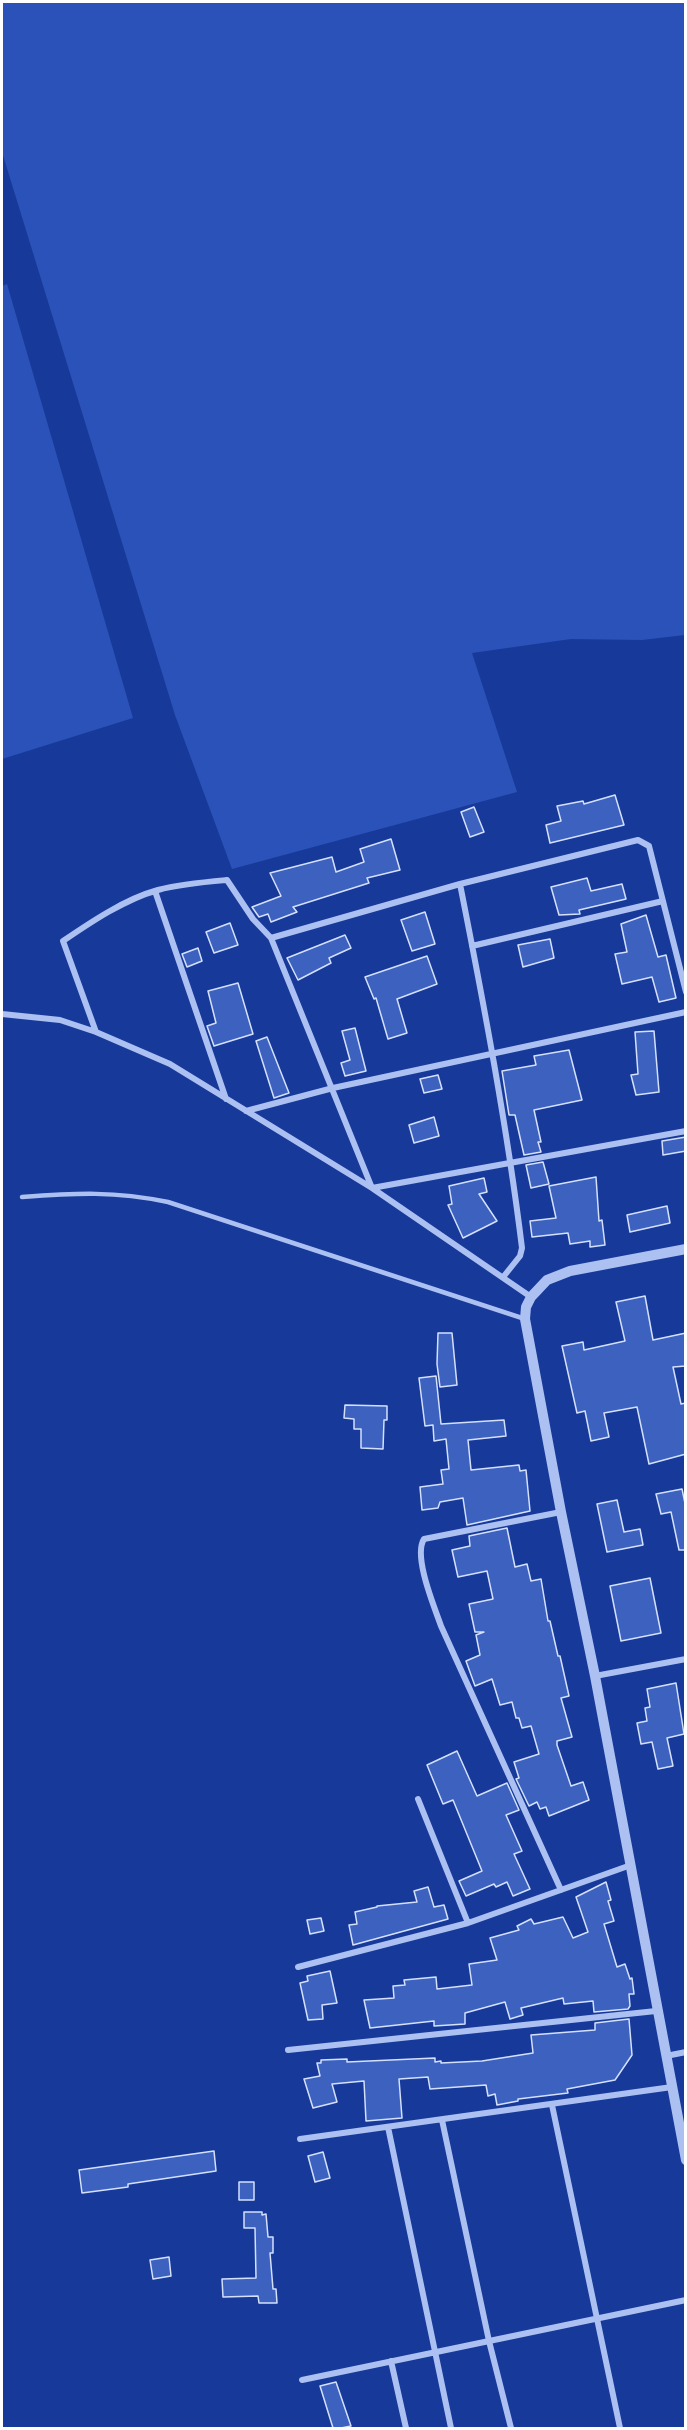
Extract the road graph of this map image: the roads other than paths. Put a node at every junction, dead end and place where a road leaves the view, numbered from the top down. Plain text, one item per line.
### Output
1 (460, 884) junction
2 (155, 891) junction
3 (663, 901) junction
4 (271, 938) junction
5 (472, 946) junction
6 (686, 992) edge
7 (686, 1012) edge
8 (2, 1014) edge
9 (96, 1032) junction
10 (493, 1052) junction
11 (333, 1088) junction
12 (226, 1099) junction
13 (246, 1111) junction
14 (686, 1131) edge
15 (512, 1164) junction
16 (372, 1188) junction
17 (22, 1197) dead end
18 (686, 1249) edge
19 (504, 1276) junction
20 (531, 1297) junction
21 (525, 1318) junction
22 (561, 1512) junction
23 (686, 1659) edge
24 (595, 1676) junction
25 (418, 1799) dead end
26 (631, 1865) junction
27 (561, 1890) junction
28 (468, 1923) junction
29 (298, 1967) dead end
30 (656, 2011) junction
31 (288, 2050) dead end
32 (686, 2052) edge
33 (666, 2056) junction
34 (672, 2087) junction
35 (552, 2104) junction
36 (442, 2120) junction
37 (388, 2127) junction
38 (300, 2139) dead end
39 (686, 2160) edge
40 (686, 2300) edge
41 (596, 2319) junction
42 (489, 2341) junction
43 (434, 2351) junction
44 (391, 2361) junction
45 (302, 2380) dead end
46 (406, 2428) edge
47 (451, 2428) edge
48 (511, 2428) edge
49 (620, 2428) edge

1 - 3 street
1 - 4 street
1 - 5 street
2 - 4 street
2 - 9 street
2 - 12 street
3 - 5 street
3 - 6 street
4 - 11 street
5 - 10 street
7 - 10 street
8 - 9 street
9 - 12 street
10 - 11 street
10 - 15 street
11 - 13 street
11 - 16 street
12 - 13 street
13 - 16 street
14 - 15 street
15 - 16 street
15 - 19 street
16 - 19 street
17 - 21 lane
18 - 20 street
19 - 20 street
20 - 21 street
21 - 22 street
22 - 24 street
22 - 27 street
23 - 24 street
24 - 26 street
25 - 28 street
26 - 27 street
26 - 30 street
27 - 28 street
28 - 29 street
30 - 31 street
30 - 33 street
32 - 33 street
33 - 34 street
34 - 35 street
34 - 39 street
35 - 36 street
35 - 41 street
36 - 37 street
36 - 42 street
37 - 38 street
37 - 43 street
40 - 41 street
41 - 42 street
41 - 49 street
42 - 43 street
42 - 48 street
43 - 44 street
43 - 47 street
44 - 45 street
44 - 46 street

